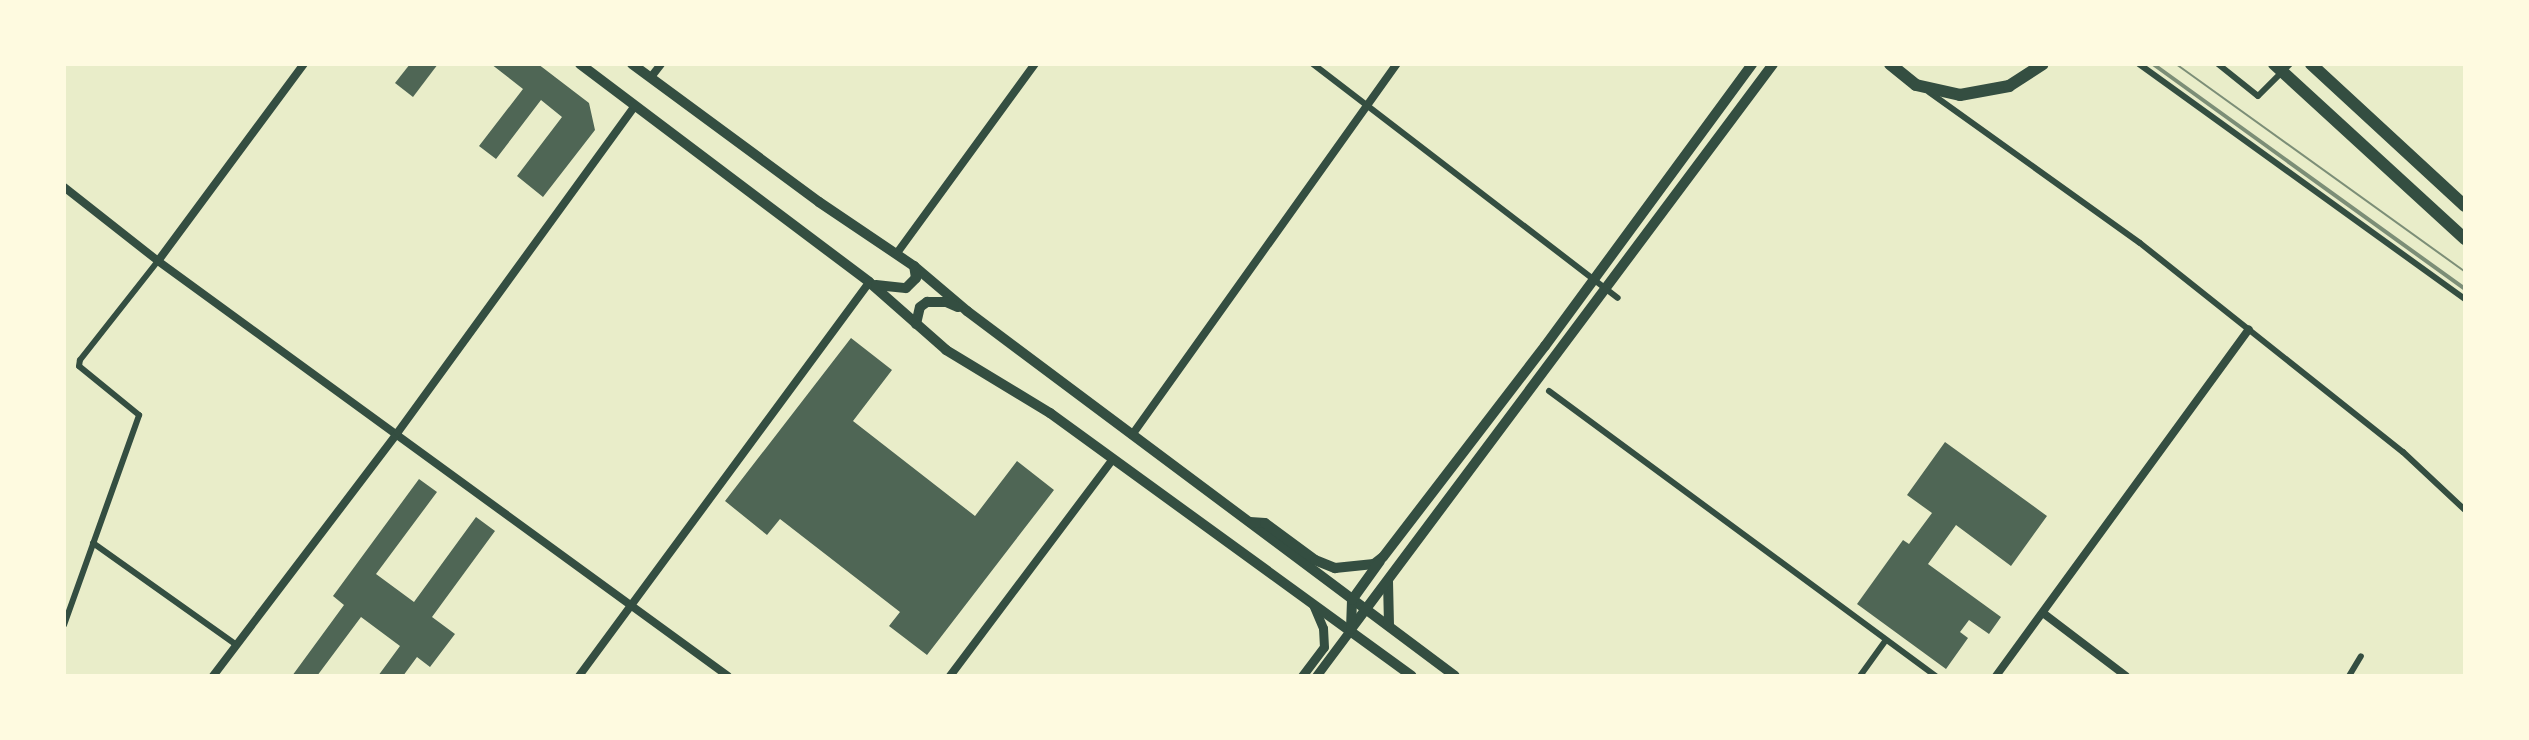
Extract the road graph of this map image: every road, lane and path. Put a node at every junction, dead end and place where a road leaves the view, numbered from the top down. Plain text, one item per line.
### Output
1 (304, 64) edge
2 (580, 64) edge
3 (632, 64) edge
4 (661, 64) edge
5 (1035, 64) edge
6 (1313, 64) edge
7 (1397, 64) edge
8 (1752, 64) edge
9 (1773, 64) edge
10 (1890, 64) edge
11 (2043, 64) edge
12 (2139, 64) edge
13 (2218, 64) edge
14 (2274, 64) edge
15 (2290, 64) edge
16 (2311, 64) edge
17 (651, 77) junction
18 (1368, 104) junction
19 (635, 106) junction
20 (64, 187) edge
21 (2465, 206) edge
22 (2465, 239) edge
23 (897, 253) junction
24 (158, 261) junction
25 (914, 266) junction
26 (869, 282) junction
27 (1618, 298) dead end
28 (2465, 299) edge
29 (967, 311) junction
30 (916, 324) junction
31 (2249, 329) junction
32 (1549, 391) dead end
33 (398, 432) junction
34 (1132, 435) junction
35 (1113, 459) junction
36 (2465, 510) edge
37 (1248, 522) junction
38 (93, 543) junction
39 (1383, 557) junction
40 (1394, 568) junction
41 (1309, 599) junction
42 (1352, 600) junction
43 (632, 605) junction
44 (1365, 609) junction
45 (2043, 613) junction
46 (64, 625) edge
47 (1389, 626) junction
48 (1351, 629) junction
49 (1886, 640) junction
50 (235, 644) junction
51 (2361, 656) dead end
52 (213, 676) edge
53 (579, 676) edge
54 (728, 676) edge
55 (950, 676) edge
56 (1302, 676) edge
57 (1316, 676) edge
58 (1412, 676) edge
59 (1455, 676) edge
60 (1860, 676) edge
61 (1936, 676) edge
62 (1996, 676) edge
63 (2126, 676) edge
64 (2349, 676) edge

1 - 24 street
2 - 19 main road
3 - 17 main road
4 - 17 street
5 - 23 street
6 - 18 street
7 - 18 street
8 - 39 main road
9 - 40 main road
10 - 11 highway
10 - 31 street
12 - 28 street
13 - 15 street
14 - 22 highway
16 - 21 highway
17 - 23 main road
18 - 27 street
18 - 34 street
19 - 26 main road
19 - 33 street
20 - 24 street
23 - 25 main road
24 - 33 street
24 - 38 street
25 - 26 main road
25 - 29 main road
26 - 30 main road
26 - 43 street
29 - 30 main road
29 - 34 main road
30 - 35 main road
31 - 36 street
31 - 45 street
32 - 49 street
33 - 43 street
33 - 50 street
34 - 37 main road
35 - 41 main road
35 - 55 street
37 - 39 main road
37 - 42 main road
38 - 46 street
38 - 50 street
39 - 42 main road
40 - 44 main road
40 - 47 main road
41 - 48 main road
41 - 56 main road
42 - 44 main road
42 - 48 main road
43 - 53 street
43 - 54 street
44 - 47 main road
44 - 48 main road
45 - 62 street
45 - 63 street
47 - 59 main road
48 - 57 main road
48 - 58 main road
49 - 60 street
49 - 61 street
50 - 52 street
51 - 64 street

